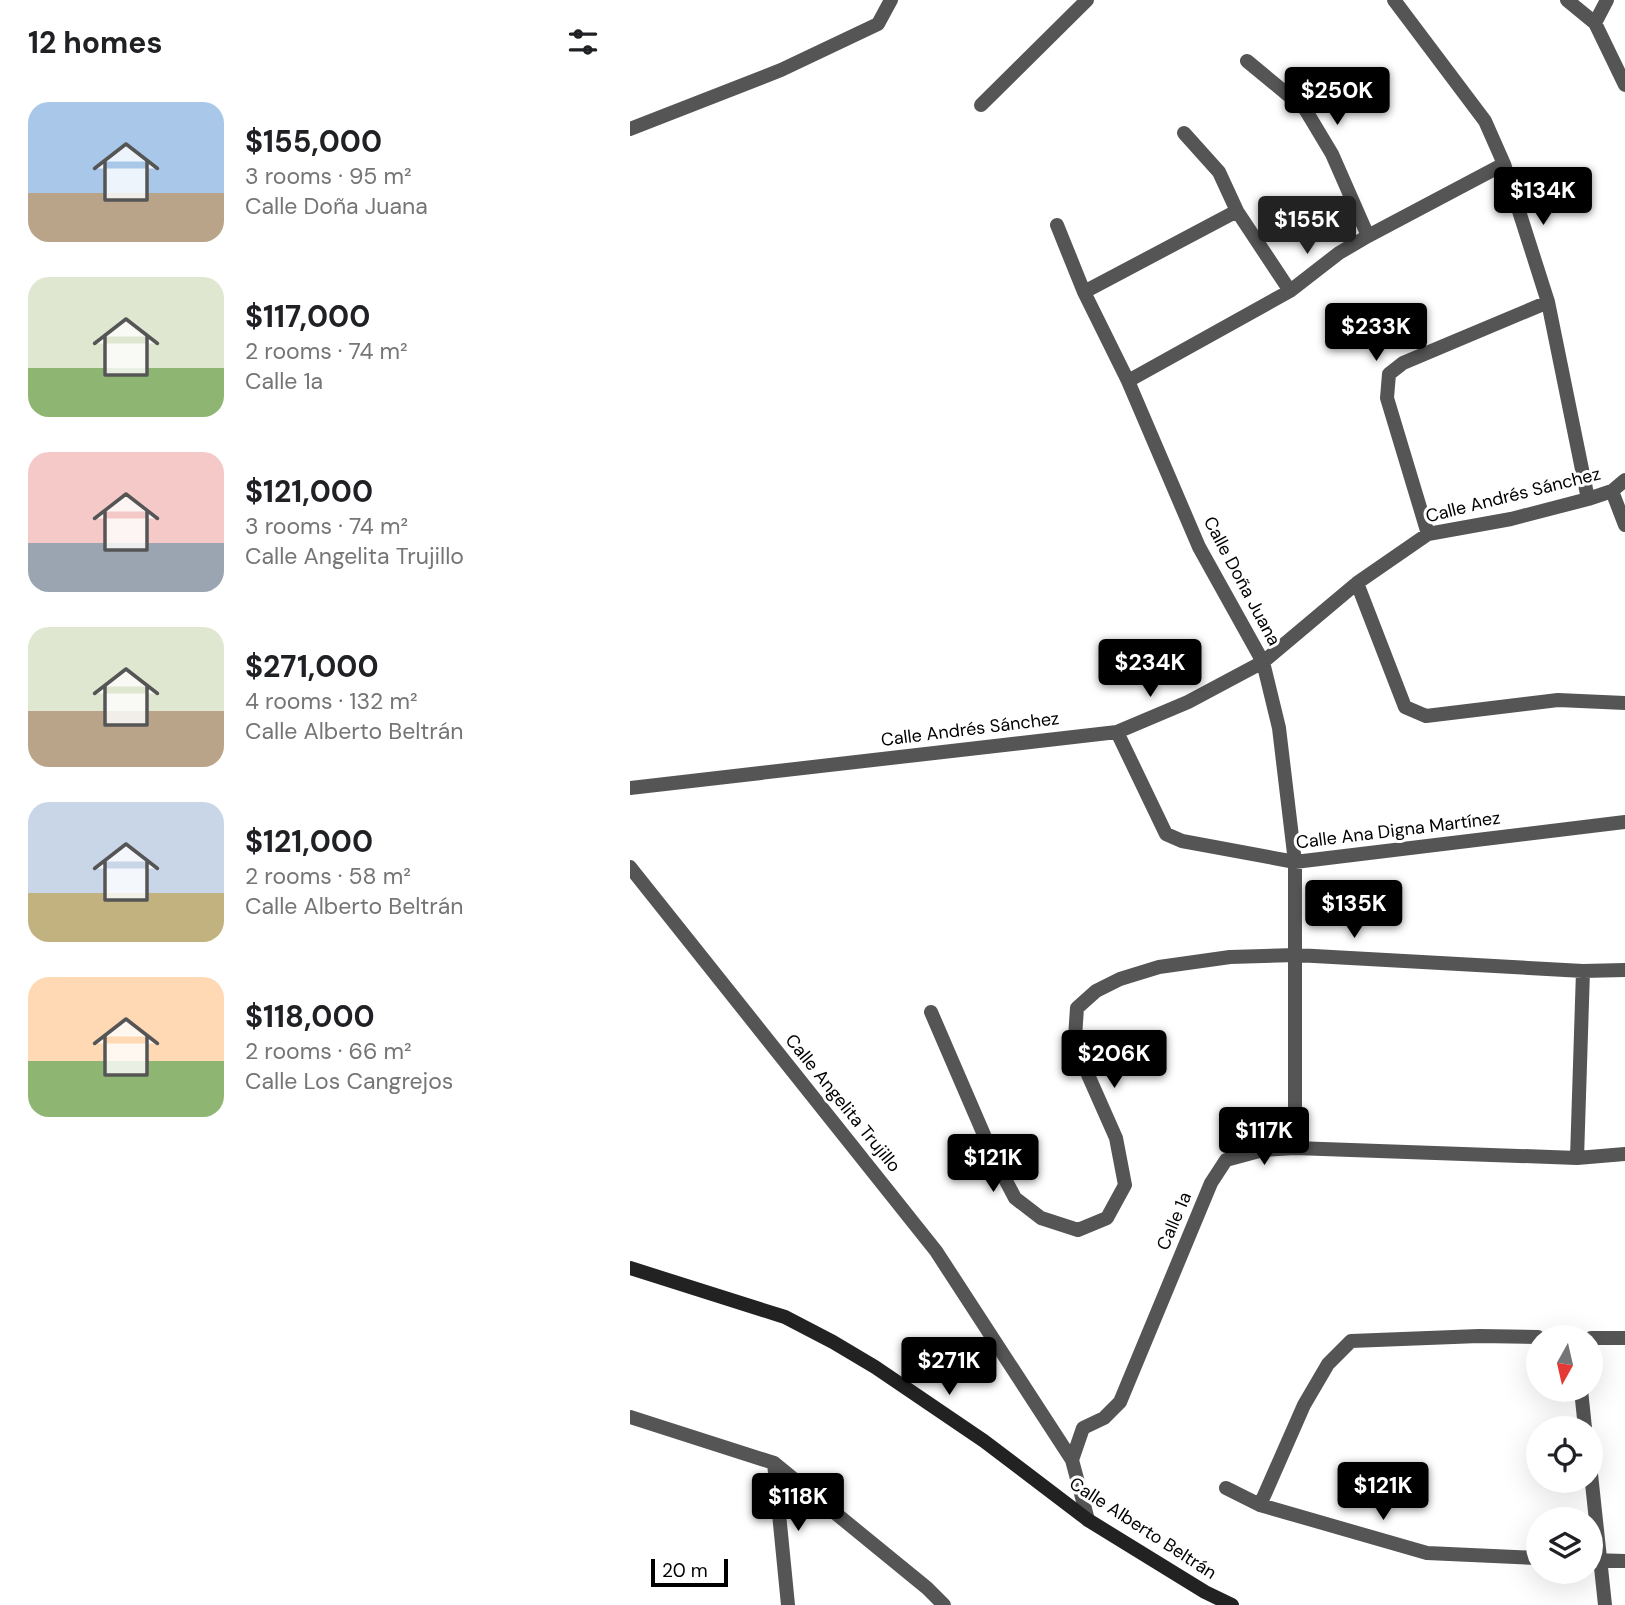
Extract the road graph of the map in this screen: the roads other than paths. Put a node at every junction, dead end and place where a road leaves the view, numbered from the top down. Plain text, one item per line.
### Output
1 (1087, 0) edge
2 (1394, 0) edge
3 (1567, 0) edge
4 (1607, 0) edge
5 (892, 1) edge
6 (1595, 23) junction
7 (1247, 61) dead end
8 (1625, 85) edge
9 (981, 105) dead end
10 (630, 129) edge
11 (1184, 133) dead end
12 (1504, 164) junction
13 (1237, 211) junction
14 (1056, 225) dead end
15 (1368, 236) junction
16 (1290, 291) junction
17 (1084, 292) junction
18 (1548, 302) junction
19 (1128, 381) junction
20 (1625, 480) edge
21 (1612, 491) junction
22 (1588, 499) junction
23 (1625, 525) edge
24 (1428, 534) junction
25 (1357, 583) junction
26 (1264, 662) junction
27 (1625, 703) edge
28 (1117, 732) junction
29 (630, 788) edge
30 (1625, 822) edge
31 (1295, 862) junction
32 (630, 867) edge
33 (1296, 955) junction
34 (1625, 970) edge
35 (1583, 971) junction
36 (932, 1012) dead end
37 (1295, 1148) junction
38 (1625, 1154) edge
39 (1577, 1158) junction
40 (630, 1268) edge
41 (1526, 1337) edge
42 (1603, 1338) edge
43 (1625, 1338) edge
44 (630, 1417) edge
45 (1072, 1460) junction
46 (774, 1464) junction
47 (1226, 1488) dead end
48 (1260, 1505) junction
49 (1088, 1520) junction
50 (1526, 1557) edge
51 (1603, 1560) edge
52 (1625, 1561) edge
53 (1601, 1584) edge
54 (788, 1605) edge
55 (944, 1605) edge
56 (1231, 1605) edge
57 (1605, 1605) edge

1 - 9 street
2 - 12 street
3 - 6 street
4 - 6 street
5 - 10 street
6 - 8 street
7 - 15 street
11 - 13 street
12 - 15 street
12 - 18 street
13 - 16 street
13 - 17 street
14 - 17 street, Calle Doña Juana
15 - 16 street
16 - 19 street
17 - 19 street, Calle Doña Juana
18 - 22 street
18 - 24 street
19 - 26 street, Calle Doña Juana
20 - 21 street, Calle Andrés Sánchez
21 - 22 street, Calle Andrés Sánchez
21 - 23 street
22 - 24 street, Calle Andrés Sánchez
24 - 25 street, Calle Andrés Sánchez
25 - 26 street, Calle Andrés Sánchez
25 - 27 street
26 - 28 street, Calle Andrés Sánchez
26 - 31 street, Calle Doña Juana
28 - 29 street, Calle Andrés Sánchez
28 - 31 street, Calle Ana Digna Martínez
30 - 31 street, Calle Ana Digna Martínez
31 - 33 street, Calle Doña Juana
32 - 45 street, Calle Angelita Trujillo
33 - 35 street
33 - 36 street
33 - 37 street, Calle Doña Juana
34 - 35 street
35 - 39 street
37 - 39 street, Calle 1a
37 - 45 street, Calle 1a
38 - 39 street, Calle 1a
40 - 49 main road, Calle Alberto Beltrán
41 - 48 street
42 - 43 street
44 - 46 street
45 - 49 street, Calle Angelita Trujillo
46 - 54 street
46 - 55 street
47 - 48 street
48 - 50 street
49 - 56 main road, Calle Alberto Beltrán
51 - 52 street
53 - 57 street

